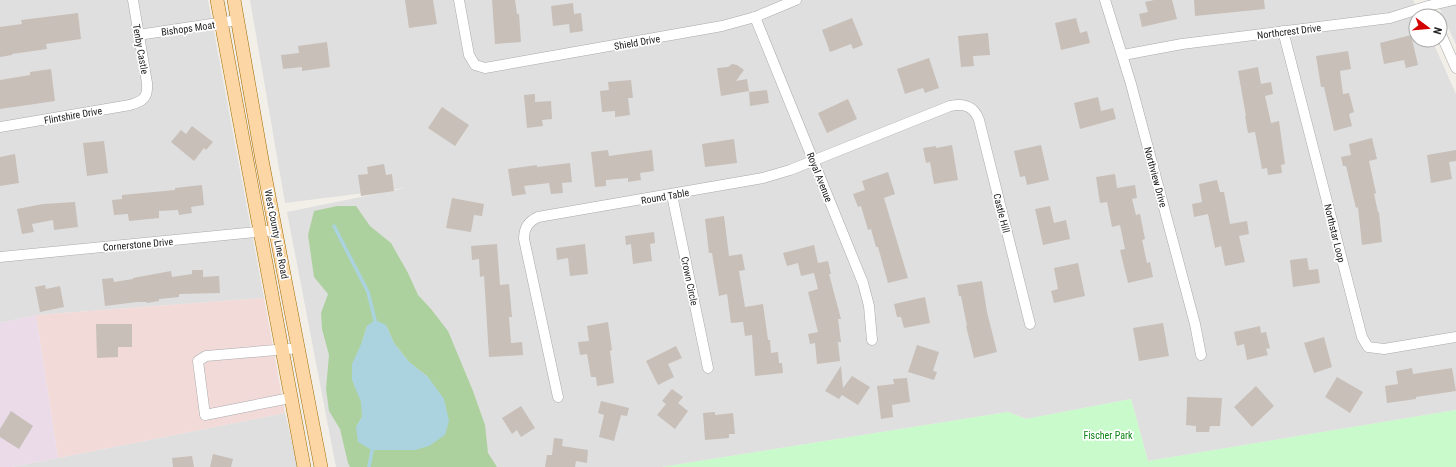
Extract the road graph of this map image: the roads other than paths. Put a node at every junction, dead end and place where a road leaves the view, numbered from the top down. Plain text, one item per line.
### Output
1 (133, 0) edge
2 (217, 0) edge
3 (234, 0) edge
4 (459, 0) edge
5 (796, 0) edge
6 (1105, 0) edge
7 (1454, 0) edge
8 (1427, 3) edge
9 (755, 17) junction
10 (238, 20) junction
11 (221, 24) junction
12 (1282, 31) junction
13 (138, 35) junction
14 (1447, 48) edge
15 (1123, 55) junction
16 (1456, 68) edge
17 (145, 98) joint
18 (968, 106) joint
19 (0, 127) edge
20 (813, 160) junction
21 (672, 195) junction
22 (276, 230) junction
23 (261, 233) junction
24 (0, 257) edge
25 (1030, 324) dead end
26 (1456, 337) edge
27 (872, 340) dead end
28 (299, 348) junction
29 (282, 350) junction
30 (1201, 355) dead end
31 (708, 368) dead end
32 (558, 397) dead end
33 (290, 398) junction
34 (304, 467) edge
35 (321, 467) edge

1 - 13 street, Tenby Castle
2 - 11 main road, West County Line Road
3 - 10 main road, West County Line Road
4 - 9 street, Shield Drive
5 - 9 street, Shield Drive
6 - 15 street, Northview Drive
7 - 8 street, Northcrest Drive
8 - 12 street, Northcrest Drive
9 - 20 street, Royal Avenue
10 - 11 street, Bishops Moat
10 - 22 main road, West County Line Road
11 - 13 street, Bishops Moat
11 - 23 main road, West County Line Road
12 - 15 street, Northcrest Drive
12 - 26 street, Northstar Loop
13 - 17 street, Tenby Castle
14 - 16 street
15 - 30 street, Northview Drive
17 - 19 street, Flintshire Drive
18 - 20 street, Round Table
18 - 25 street, Castle Hill
20 - 21 street, Round Table
20 - 27 street, Royal Avenue
21 - 31 street, Crown Circle
21 - 32 street, Round Table
22 - 23 street, Cornerstone Drive
22 - 28 main road, West County Line Road
23 - 24 street, Cornerstone Drive
23 - 29 main road, West County Line Road
28 - 29 street
28 - 35 main road, West County Line Road
29 - 33 main road, West County Line Road
29 - 33 street
33 - 34 main road, West County Line Road

